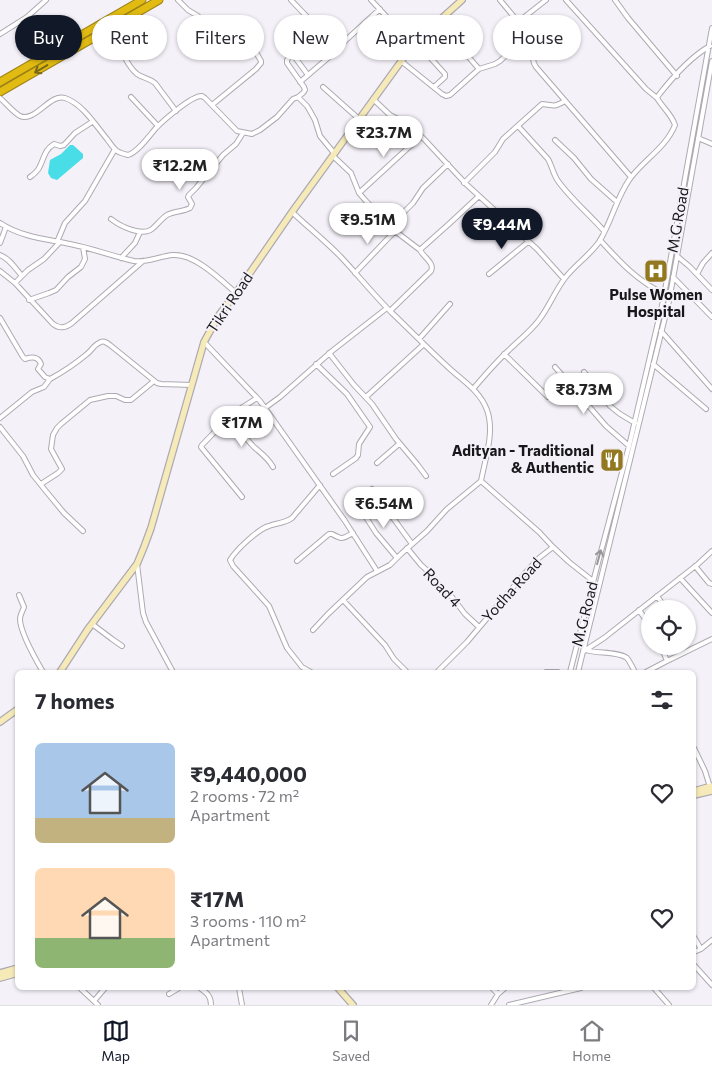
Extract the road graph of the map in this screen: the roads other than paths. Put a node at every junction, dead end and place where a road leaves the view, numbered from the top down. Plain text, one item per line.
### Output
1 (46, 0) edge
2 (142, 0) edge
3 (159, 0) edge
4 (178, 0) edge
5 (291, 0) edge
6 (371, 0) edge
7 (462, 0) edge
8 (500, 0) edge
9 (546, 0) edge
10 (566, 0) edge
11 (615, 0) edge
12 (380, 9) junction
13 (133, 15) edge
14 (196, 15) edge
15 (306, 15) edge
16 (386, 15) edge
17 (446, 15) edge
18 (512, 15) edge
19 (527, 15) edge
20 (712, 28) edge
21 (0, 34) edge
22 (92, 39) edge
23 (347, 39) edge
24 (710, 46) junction
25 (126, 60) edge
26 (260, 60) edge
27 (287, 60) edge
28 (297, 60) edge
29 (325, 60) edge
30 (401, 60) joint
31 (431, 60) edge
32 (472, 60) edge
33 (501, 60) edge
34 (534, 60) edge
35 (712, 62) edge
36 (479, 68) junction
37 (308, 75) junction
38 (676, 76) junction
39 (0, 82) edge
40 (300, 82) junction
41 (323, 87) dead end
42 (434, 87) junction
43 (0, 92) edge
44 (131, 97) dead end
45 (298, 97) junction
46 (0, 98) edge
47 (657, 98) junction
48 (373, 99) junction
49 (565, 101) junction
50 (212, 104) junction
51 (176, 111) junction
52 (359, 119) junction
53 (92, 122) junction
54 (158, 126) junction
55 (518, 126) junction
56 (243, 133) junction
57 (421, 136) junction
58 (698, 138) junction
59 (555, 140) dead end
60 (712, 144) edge
61 (115, 149) junction
62 (333, 154) junction
63 (448, 164) junction
64 (30, 177) dead end
65 (631, 177) junction
66 (464, 183) junction
67 (359, 193) junction
68 (479, 196) junction
69 (617, 202) junction
70 (292, 212) junction
71 (111, 219) dead end
72 (0, 223) edge
73 (390, 226) junction
74 (6, 227) junction
75 (396, 231) junction
76 (604, 231) junction
77 (140, 232) junction
78 (600, 240) junction
79 (58, 242) junction
80 (528, 242) junction
81 (0, 243) edge
82 (83, 247) junction
83 (420, 250) junction
84 (712, 254) edge
85 (0, 255) edge
86 (677, 256) junction
87 (121, 258) junction
88 (143, 261) junction
89 (0, 271) edge
90 (355, 273) junction
91 (488, 274) dead end
92 (696, 274) junction
93 (22, 276) junction
94 (673, 277) junction
95 (564, 279) junction
96 (15, 283) junction
97 (712, 290) edge
98 (236, 293) junction
99 (666, 296) junction
100 (29, 300) junction
101 (450, 304) dead end
102 (388, 309) junction
103 (712, 317) edge
104 (0, 318) edge
105 (661, 331) junction
106 (419, 339) junction
107 (204, 342) junction
108 (424, 344) junction
109 (329, 353) junction
110 (504, 354) junction
111 (316, 364) junction
112 (653, 364) junction
113 (555, 367) dead end
114 (584, 372) dead end
115 (50, 379) junction
116 (154, 381) junction
117 (192, 385) junction
118 (473, 389) junction
119 (712, 389) edge
120 (366, 397) junction
121 (548, 397) dead end
122 (257, 398) junction
123 (640, 407) junction
124 (265, 408) junction
125 (706, 409) dead end
126 (228, 417) junction
127 (0, 418) edge
128 (634, 423) junction
129 (0, 427) edge
130 (399, 444) junction
131 (629, 446) junction
132 (377, 463) dead end
133 (273, 467) dead end
134 (333, 474) dead end
135 (426, 476) dead end
136 (481, 482) junction
137 (40, 484) junction
138 (320, 486) junction
139 (372, 489) dead end
140 (242, 497) dead end
141 (360, 508) dead end
142 (83, 531) dead end
143 (353, 532) junction
144 (412, 544) junction
145 (553, 547) junction
146 (407, 548) junction
147 (712, 551) edge
148 (398, 558) junction
149 (297, 561) dead end
150 (137, 564) junction
151 (695, 566) junction
152 (377, 571) junction
153 (680, 578) junction
154 (594, 580) junction
155 (712, 584) edge
156 (19, 595) dead end
157 (657, 596) junction
158 (343, 600) junction
159 (660, 600) edge
160 (639, 610) junction
161 (641, 613) edge
162 (712, 613) edge
163 (92, 624) junction
164 (479, 628) junction
165 (313, 630) dead end
166 (712, 639) edge
167 (122, 646) dead end
168 (696, 647) edge
169 (585, 651) junction
170 (665, 655) edge
171 (679, 655) edge
172 (667, 661) junction
173 (42, 670) edge
174 (64, 670) edge
175 (172, 670) edge
176 (307, 670) edge
177 (405, 670) edge
178 (439, 670) edge
179 (571, 670) edge
180 (579, 670) edge
181 (634, 670) edge
182 (650, 670) edge
183 (15, 711) edge
184 (0, 722) edge
185 (696, 752) edge
186 (711, 788) edge
187 (696, 791) edge
188 (696, 794) edge
189 (712, 940) edge
190 (696, 941) edge
191 (700, 949) junction
192 (696, 951) edge
193 (696, 967) edge
194 (15, 969) edge
195 (2, 973) edge
196 (15, 973) edge
197 (712, 984) edge
198 (82, 990) edge
199 (103, 990) edge
200 (176, 990) edge
201 (203, 990) edge
202 (239, 990) edge
203 (340, 990) edge
204 (494, 990) edge
205 (503, 990) edge
206 (573, 990) edge
207 (656, 990) edge
208 (169, 994) dead end
209 (498, 994) junction
210 (94, 1001) junction
211 (98, 1005) edge
212 (211, 1005) edge
213 (242, 1005) edge
214 (352, 1005) edge
215 (491, 1005) edge
216 (509, 1005) edge
217 (669, 1005) edge

1 - 21 street
2 - 39 highway
3 - 13 highway
4 - 14 street
5 - 15 street
6 - 12 street
7 - 17 street, Tikri Road
8 - 18 street
9 - 19 street
10 - 47 street
11 - 38 street
12 - 16 street
12 - 23 street
20 - 24 street, M.G Road
22 -> 43 highway
24 - 38 street
24 - 99 street, M.G Road
25 - 51 street
26 - 50 street
27 - 40 street
28 - 37 street
29 - 37 street
30 - 42 street
30 - 48 street, Tikri Road
31 - 42 street
32 - 36 street
33 - 36 street
34 - 49 street
35 - 58 street, M.G Road
36 - 42 street
37 - 40 street
38 - 47 street
40 - 45 street
41 - 52 street
44 - 54 street
45 - 56 street
45 - 62 street
46 - 53 street
47 - 65 street
48 - 52 street, Tikri Road
48 - 57 street
49 - 55 street
49 - 65 street
50 - 51 street
50 - 56 street
51 - 54 street
52 - 62 street, Tikri Road
53 - 61 street
53 - 64 street
54 - 61 street
55 - 66 street
55 - 76 street
56 - 77 street
57 - 63 street
57 - 67 street
58 - 60 street
58 - 86 street, M.G Road
59 - 69 street
61 - 79 street
62 - 67 street
62 - 70 street, Tikri Road
63 - 66 street
63 - 73 street
65 - 69 street
66 - 68 street
67 - 73 street
68 - 80 street
68 - 83 street
69 - 76 street
70 - 90 street
70 - 98 street, Tikri Road
71 - 77 street
72 - 74 street
73 - 75 street
74 - 79 street
74 - 81 street
75 - 83 street
75 - 90 street
76 - 78 street
77 - 87 street
78 - 95 street
78 - 99 street
79 - 82 street
79 - 93 street
80 - 91 street
80 - 95 street
82 - 87 street
82 - 100 street
83 - 102 street
84 - 92 street
85 - 93 street
86 - 92 street
86 - 94 street, M.G Road
87 - 88 street
88 - 98 street
88 - 100 street
89 - 96 street
90 - 102 street
92 - 97 street
93 - 96 street
94 - 99 street, M.G Road
94 - 103 street
95 - 110 street
96 - 100 street
98 - 107 street, Tikri Road
99 - 105 street, M.G Road
99 - 123 street, M.G Road
101 - 106 street
102 - 106 street
102 - 109 street
104 - 115 street
105 - 112 street, M.G Road
105 - 119 street
106 - 108 street
107 - 117 street, Tikri Road
107 - 122 street
108 - 118 street
108 - 120 street
109 - 111 street
109 - 120 street
110 - 118 street
110 - 121 street
111 - 124 street
111 - 134 street
112 - 123 street, M.G Road
112 - 125 street
113 - 131 street
114 - 128 street
115 - 116 street
115 - 127 street
116 - 117 street
116 - 137 street
117 - 150 street, Tikri Road
118 - 136 street
120 - 130 street
122 - 124 street
122 - 126 street
123 - 128 street, M.G Road
123 - 169 street, M.G Road
124 - 138 street
126 - 133 street
126 - 140 street
128 - 131 street, M.G Road
129 - 137 street
130 - 132 street
130 - 135 street
154 -> 131 street, M.G Road
136 - 144 street
136 - 145 street
137 - 142 street
138 - 143 street
138 - 176 street
139 - 144 street
141 - 148 street
143 - 149 street
143 - 152 street
144 - 146 street
145 - 154 street, Yodha Road
145 - 164 street, Yodha Road
146 - 148 street
146 - 164 street, Road 4
147 - 151 street
148 - 152 street
150 - 163 street, Tikri Road
150 - 175 street
151 - 153 street
151 - 155 street
152 - 158 street
153 - 157 street
153 - 162 street
154 - 179 street, M.G Road
156 - 173 street
157 - 159 street
157 - 160 street
158 - 165 street
158 - 177 street
160 - 161 street
160 - 169 street
163 - 167 street
163 - 174 street, Tikri Road
164 - 178 street, Yodha Road
166 - 168 street
169 - 180 street, M.G Road
169 - 181 street
170 - 172 street
171 - 172 street
172 - 182 street
183 - 184 street
185 - 186 street
186 - 187 street
186 - 188 street
189 - 191 street
190 - 191 street
191 - 192 street
193 - 197 street
194 - 195 street
195 - 196 street
198 - 210 street
199 - 210 street
200 - 208 street
201 - 212 street
202 - 213 street
203 - 214 street
204 - 209 street
205 - 209 street
206 - 216 street
207 - 217 street
209 - 215 street
210 - 211 street

